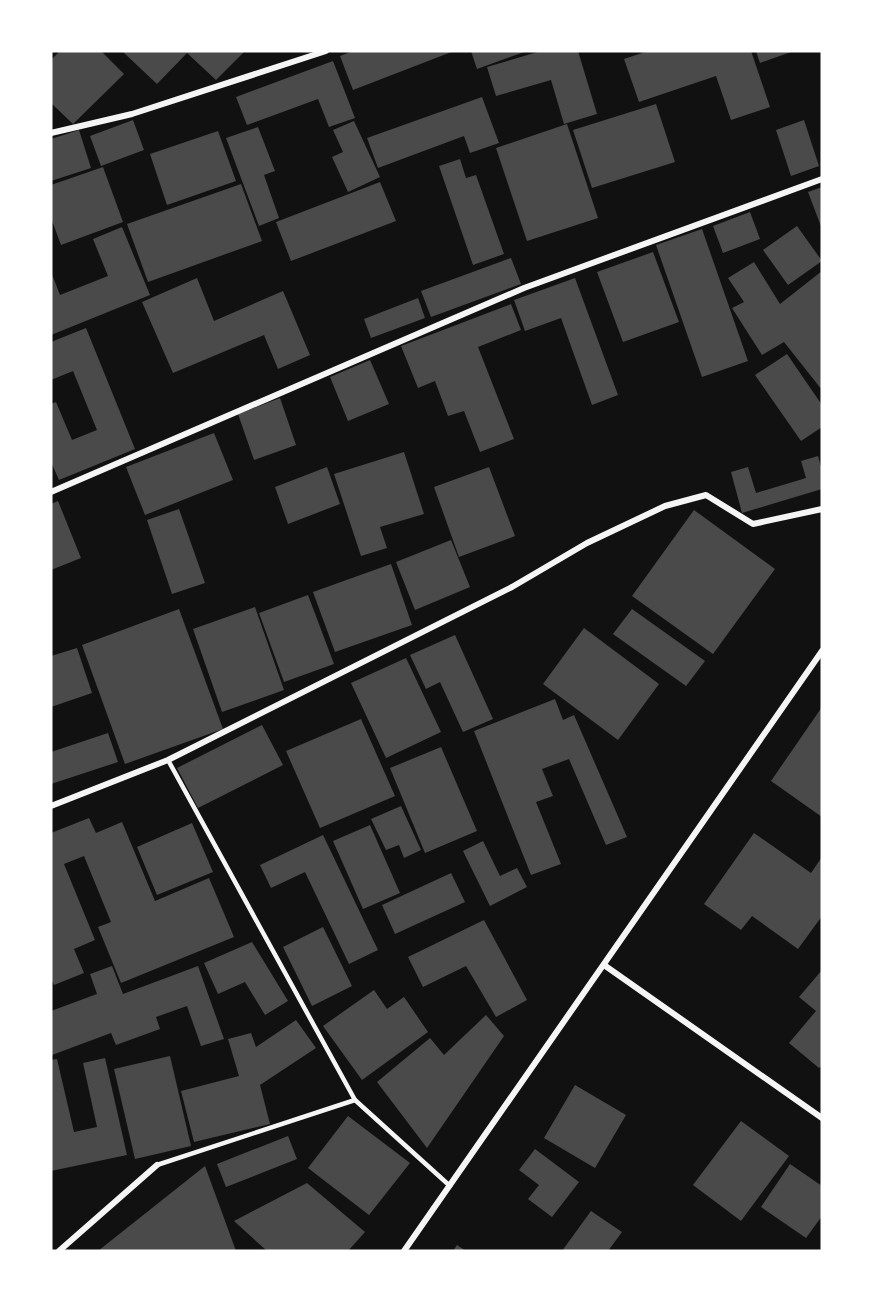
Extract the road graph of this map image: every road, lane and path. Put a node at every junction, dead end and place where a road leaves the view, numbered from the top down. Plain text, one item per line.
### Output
1 (326, 51) edge
2 (51, 133) edge
3 (822, 179) edge
4 (51, 492) edge
5 (822, 509) edge
6 (821, 653) edge
7 (168, 760) junction
8 (51, 806) edge
9 (604, 965) junction
10 (355, 1100) junction
11 (822, 1118) edge
12 (158, 1165) joint
13 (450, 1186) junction
14 (59, 1251) edge
15 (404, 1251) edge

1 - 2 street
3 - 4 street
5 - 7 street
6 - 9 street
7 - 8 street
7 - 10 lane
9 - 11 street
9 - 13 street
10 - 12 lane
10 - 13 lane
12 - 14 street
13 - 15 street

